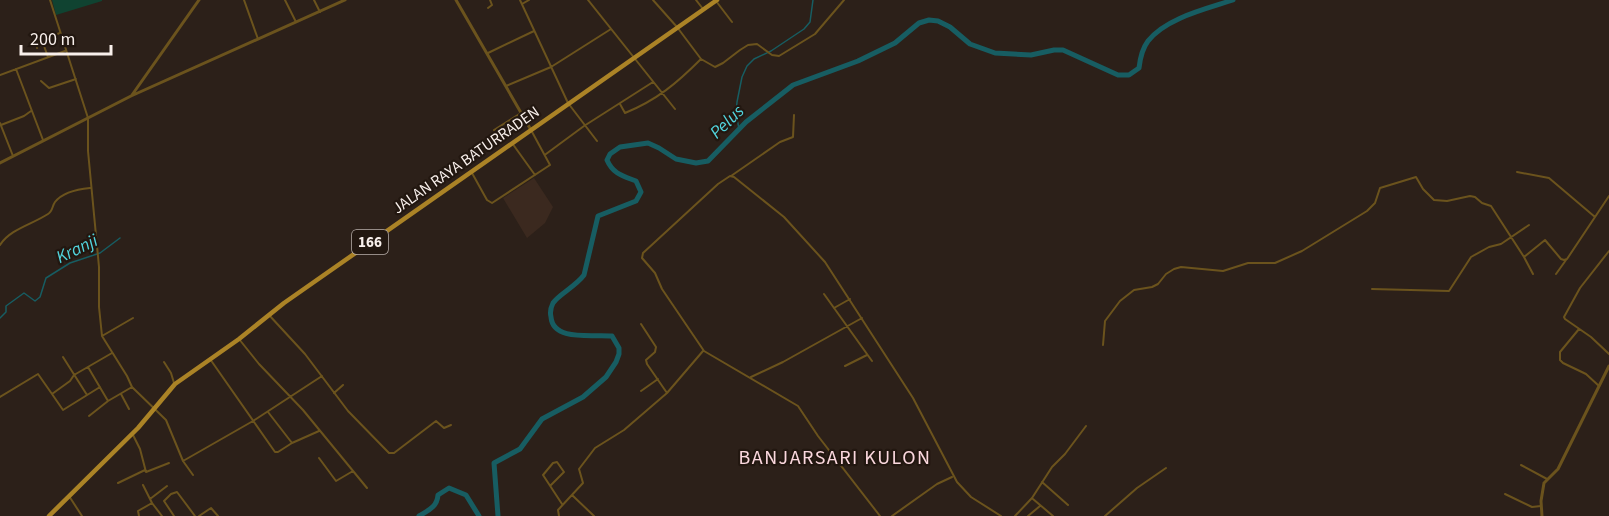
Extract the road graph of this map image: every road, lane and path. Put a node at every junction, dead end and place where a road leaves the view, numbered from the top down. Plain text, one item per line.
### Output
1 (50, 0) edge
2 (199, 0) edge
3 (244, 0) edge
4 (285, 0) edge
5 (314, 0) edge
6 (458, 0) edge
7 (490, 0) edge
8 (520, 0) edge
9 (529, 0) edge
10 (588, 0) edge
11 (653, 0) edge
12 (696, 0) edge
13 (716, 0) edge
14 (844, 0) edge
15 (342, 1) edge
16 (522, 4) junction
17 (488, 8) dead end
18 (703, 9) junction
19 (320, 12) junction
20 (296, 22) junction
21 (732, 22) dead end
22 (677, 27) junction
23 (611, 28) junction
24 (534, 31) junction
25 (60, 33) junction
26 (258, 39) junction
27 (65, 51) junction
28 (488, 53) junction
29 (48, 57) junction
30 (633, 58) junction
31 (701, 59) junction
32 (551, 67) junction
33 (16, 69) junction
34 (0, 75) edge
35 (76, 79) junction
36 (41, 81) dead end
37 (141, 82) junction
38 (653, 82) junction
39 (506, 86) junction
40 (149, 89) junction
41 (662, 93) junction
42 (131, 96) junction
43 (568, 103) junction
44 (620, 104) junction
45 (675, 109) dead end
46 (32, 111) junction
47 (521, 113) junction
48 (794, 115) dead end
49 (88, 118) junction
50 (1, 124) edge
51 (585, 126) junction
52 (494, 130) dead end
53 (531, 130) junction
54 (43, 140) junction
55 (597, 141) dead end
56 (512, 143) junction
57 (545, 154) junction
58 (13, 156) junction
59 (0, 163) edge
60 (471, 172) junction
61 (1516, 172) dead end
62 (535, 175) junction
63 (731, 176) junction
64 (92, 188) junction
65 (1608, 197) edge
66 (1595, 217) junction
67 (1529, 225) dead end
68 (1512, 238) junction
69 (0, 245) edge
70 (1609, 251) edge
71 (1524, 257) junction
72 (1566, 260) junction
73 (1533, 274) dead end
74 (1556, 274) dead end
75 (1372, 289) dead end
76 (824, 294) dead end
77 (850, 298) junction
78 (834, 308) junction
79 (269, 315) junction
80 (133, 318) dead end
81 (862, 318) junction
82 (641, 324) dead end
83 (845, 326) junction
84 (1579, 329) junction
85 (102, 336) junction
86 (239, 339) junction
87 (1103, 345) dead end
88 (704, 351) junction
89 (112, 353) junction
90 (1609, 354) edge
91 (867, 355) junction
92 (63, 357) dead end
93 (210, 359) junction
94 (872, 361) dead end
95 (164, 362) dead end
96 (845, 366) dead end
97 (1609, 366) edge
98 (87, 367) junction
99 (74, 375) junction
100 (322, 376) junction
101 (750, 377) junction
102 (658, 379) junction
103 (175, 384) junction
104 (343, 385) dead end
105 (1599, 386) junction
106 (100, 387) junction
107 (132, 387) junction
108 (641, 391) dead end
109 (334, 393) junction
110 (667, 393) junction
111 (52, 394) junction
112 (121, 394) junction
113 (87, 395) junction
114 (0, 397) edge
115 (291, 397) junction
116 (108, 401) junction
117 (129, 409) dead end
118 (154, 409) junction
119 (267, 412) junction
120 (89, 416) dead end
121 (254, 420) junction
122 (451, 425) dead end
123 (1086, 426) dead end
124 (320, 430) junction
125 (132, 433) junction
126 (291, 443) junction
127 (319, 458) dead end
128 (183, 461) junction
129 (169, 463) dead end
130 (1521, 465) dead end
131 (1166, 468) dead end
132 (145, 470) junction
133 (353, 471) junction
134 (193, 475) dead end
135 (953, 476) junction
136 (1547, 479) junction
137 (118, 483) dead end
138 (1041, 483) junction
139 (143, 485) dead end
140 (551, 485) junction
141 (167, 486) dead end
142 (367, 488) dead end
143 (1505, 494) dead end
144 (572, 495) junction
145 (69, 496) junction
146 (1032, 498) junction
147 (150, 499) junction
148 (152, 503) junction
149 (562, 504) junction
150 (1068, 505) dead end
151 (1040, 506) junction
152 (1541, 506) junction
153 (1049, 513) junction
154 (49, 516) edge
155 (82, 516) edge
156 (139, 516) edge
157 (162, 516) edge
158 (174, 516) edge
159 (195, 516) edge
160 (200, 516) edge
161 (218, 516) edge
162 (559, 516) edge
163 (594, 516) edge
164 (880, 516) edge
165 (892, 516) edge
166 (1000, 516) edge
167 (1016, 516) edge
168 (1028, 516) edge
169 (1045, 516) edge
170 (1053, 516) edge
171 (1105, 516) edge
172 (1542, 516) edge

1 - 25 street
2 - 37 street
3 - 26 street
4 - 20 street
5 - 19 street
6 - 28 street
7 - 17 street
8 - 16 street
9 - 16 street
10 - 23 street
11 - 22 street
12 - 18 street
13 - 18 main road, JALAN RAYA BATURRADEN / 166
13 - 21 street
14 - 31 street
15 - 19 street
16 - 24 street
18 - 22 main road, JALAN RAYA BATURRADEN / 166
19 - 20 street
20 - 26 street
22 - 30 main road, JALAN RAYA BATURRADEN / 166
22 - 31 street
23 - 30 street
23 - 32 street
24 - 28 street
24 - 32 street
25 - 27 street
25 - 29 street
26 - 40 street
27 - 29 street
27 - 35 street
28 - 39 street
29 - 33 street
30 - 38 street
30 - 43 main road, JALAN RAYA BATURRADEN / 166
31 - 41 street
32 - 39 street
32 - 43 street
33 - 34 street
33 - 46 street
35 - 36 street
35 - 49 street
37 - 40 street
37 - 42 street
38 - 41 street
38 - 44 street
39 - 47 street
40 - 42 street
41 - 44 street
41 - 45 street
42 - 49 street
43 - 51 street
43 - 53 main road, JALAN RAYA BATURRADEN / 166
44 - 51 street
46 - 50 street
46 - 54 street
47 - 52 street
47 - 53 street
48 - 63 street
49 - 54 street
49 - 64 street
50 - 58 street
51 - 55 street
51 - 57 street
53 - 56 main road, JALAN RAYA BATURRADEN / 166
53 - 57 street
54 - 58 street
56 - 60 main road, JALAN RAYA BATURRADEN / 166
56 - 62 street
57 - 62 street
58 - 59 street
60 - 62 street
60 - 79 main road, JALAN RAYA BATURRADEN / 166
61 - 66 street
63 - 77 street
63 - 88 street
64 - 69 street
64 - 85 street
65 - 66 street
66 - 72 street
67 - 68 street
68 - 71 street
68 - 75 street
68 - 87 street
70 - 84 street
71 - 72 street
71 - 73 street
72 - 74 street
76 - 78 street
77 - 78 street
77 - 81 street
78 - 83 street
79 - 86 main road, JALAN RAYA BATURRADEN / 166
79 - 100 street
80 - 85 street
81 - 83 street
81 - 135 street
82 - 102 street
83 - 91 street
83 - 101 street
84 - 90 street
84 - 105 street
85 - 89 street
86 - 93 main road, JALAN RAYA BATURRADEN / 166
86 - 115 street
88 - 101 street
88 - 110 street
89 - 98 street
89 - 107 street
91 - 94 street
91 - 96 street
92 - 99 street
93 - 103 main road, JALAN RAYA BATURRADEN / 166
93 - 121 street
95 - 103 street
97 - 105 street
98 - 99 street
98 - 106 street
99 - 111 street
99 - 113 street
100 - 109 street
100 - 115 street
101 - 164 street
102 - 108 street
102 - 110 street
103 - 118 main road, JALAN RAYA BATURRADEN / 166
104 - 109 street
105 - 136 street
106 - 113 street
106 - 116 street
107 - 112 street
107 - 118 street
109 - 122 street
110 - 144 street
111 - 113 street
111 - 114 street
112 - 116 street
112 - 117 street
115 - 119 street
115 - 124 street
116 - 120 street
118 - 125 main road, JALAN RAYA BATURRADEN / 166
118 - 128 street
119 - 121 street
119 - 126 street
121 - 126 street
121 - 128 street
123 - 138 street
124 - 126 street
124 - 133 street
125 - 132 street
125 - 145 main road, JALAN RAYA BATURRADEN / 166
127 - 133 street
128 - 134 street
129 - 132 street
130 - 136 street
131 - 171 street
132 - 137 street
133 - 142 street
135 - 165 street
135 - 166 street
136 - 152 street
138 - 146 street
138 - 150 street
139 - 147 street
140 - 140 street
140 - 149 street
141 - 147 street
143 - 152 street
144 - 149 street
144 - 163 street
145 - 154 main road, JALAN RAYA BATURRADEN / 166
145 - 155 street
146 - 151 street
146 - 167 street
147 - 148 street
148 - 156 street
148 - 157 street
149 - 162 street
151 - 153 street
151 - 168 street
152 - 172 street
153 - 169 street
153 - 170 street
158 - 159 street
160 - 161 street

